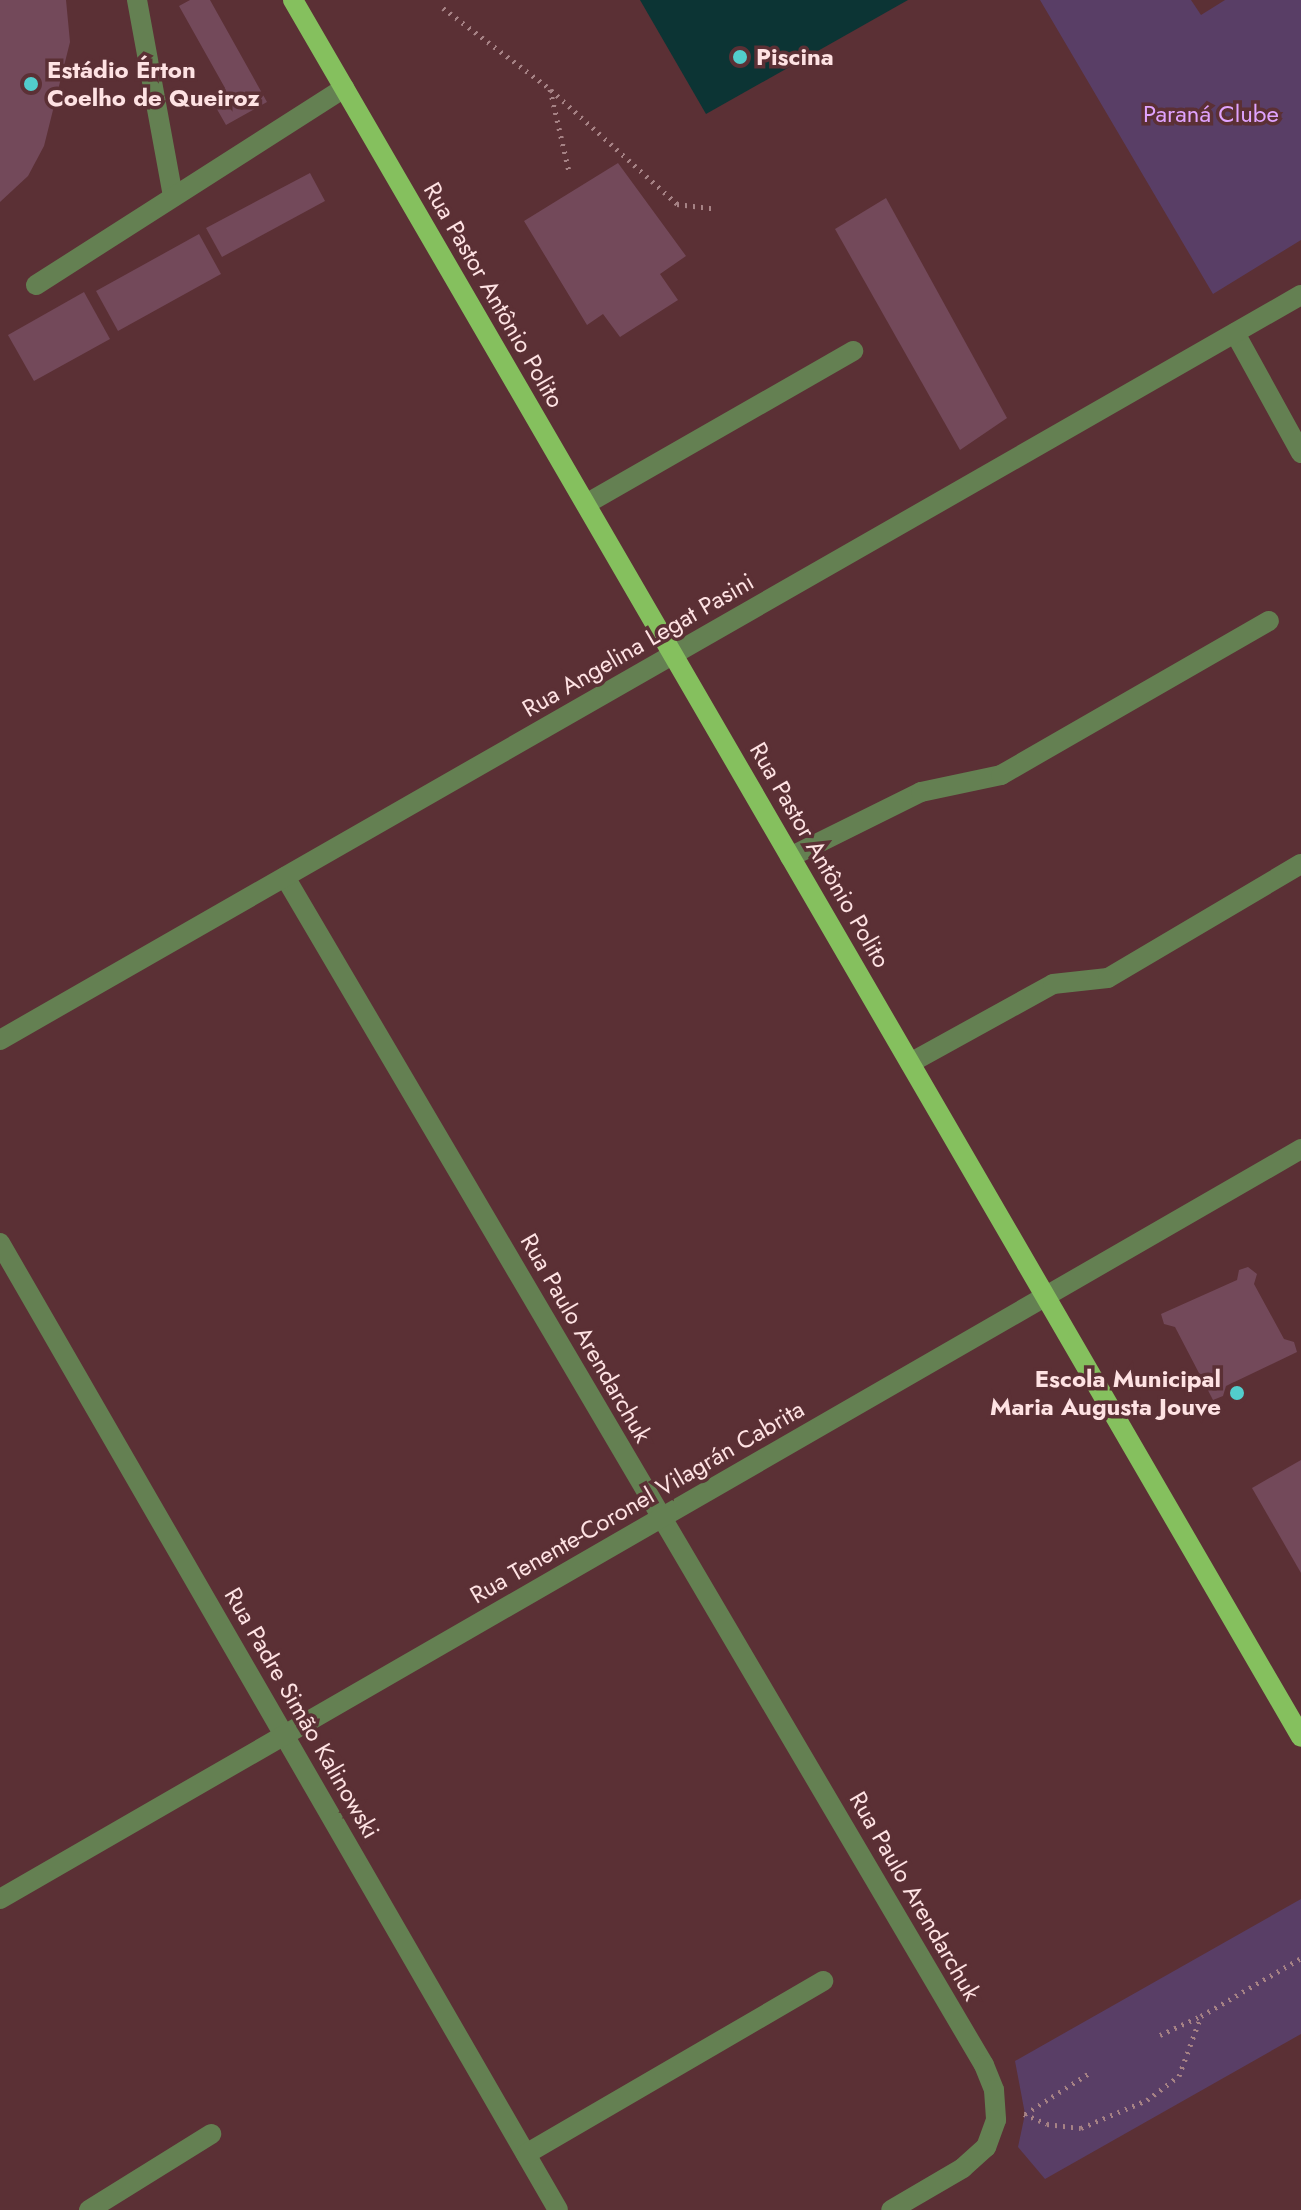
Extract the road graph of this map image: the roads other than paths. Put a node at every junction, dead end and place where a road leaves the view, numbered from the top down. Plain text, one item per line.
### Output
1 (137, 0) edge
2 (293, 0) edge
3 (344, 88) junction
4 (173, 197) junction
5 (36, 285) dead end
6 (1301, 295) edge
7 (1235, 333) junction
8 (853, 351) dead end
9 (1301, 453) edge
10 (586, 504) junction
11 (1269, 621) dead end
12 (673, 655) junction
13 (790, 857) junction
14 (1301, 864) edge
15 (285, 877) junction
16 (0, 1040) edge
17 (910, 1063) junction
18 (1301, 1149) edge
19 (0, 1243) edge
20 (1045, 1297) junction
21 (662, 1518) junction
22 (284, 1735) junction
23 (1301, 1737) edge
24 (0, 1899) edge
25 (823, 1981) dead end
26 (211, 2134) dead end
27 (526, 2154) junction
28 (89, 2210) edge
29 (558, 2210) edge
30 (891, 2210) edge

1 - 4 street
2 - 3 main road, Rua Pastor Antônio Polito
3 - 4 street
3 - 10 main road, Rua Pastor Antônio Polito
4 - 5 street
6 - 7 street, Rua Angelina Legat Pasini
7 - 9 street
7 - 12 street, Rua Angelina Legat Pasini
8 - 10 street
10 - 12 main road, Rua Pastor Antônio Polito
11 - 13 street
12 - 13 main road, Rua Pastor Antônio Polito
12 - 15 street, Rua Angelina Legat Pasini
13 - 17 main road, Rua Pastor Antônio Polito
14 - 17 street
15 - 16 street, Rua Angelina Legat Pasini
15 - 21 street, Rua Paulo Arendarchuk
17 - 20 main road, Rua Pastor Antônio Polito
18 - 20 street, Rua Tenente-Coronel Vilagrán Cabrita
19 - 22 street, Rua Padre Simão Kalinowski
20 - 21 street, Rua Tenente-Coronel Vilagrán Cabrita
20 - 23 main road, Rua Pastor Antônio Polito
21 - 22 street, Rua Tenente-Coronel Vilagrán Cabrita
21 - 30 street, Rua Paulo Arendarchuk
22 - 24 street, Rua Tenente-Coronel Vilagrán Cabrita
22 - 27 street, Rua Padre Simão Kalinowski
25 - 27 street
26 - 28 street
27 - 29 street, Rua Padre Simão Kalinowski

